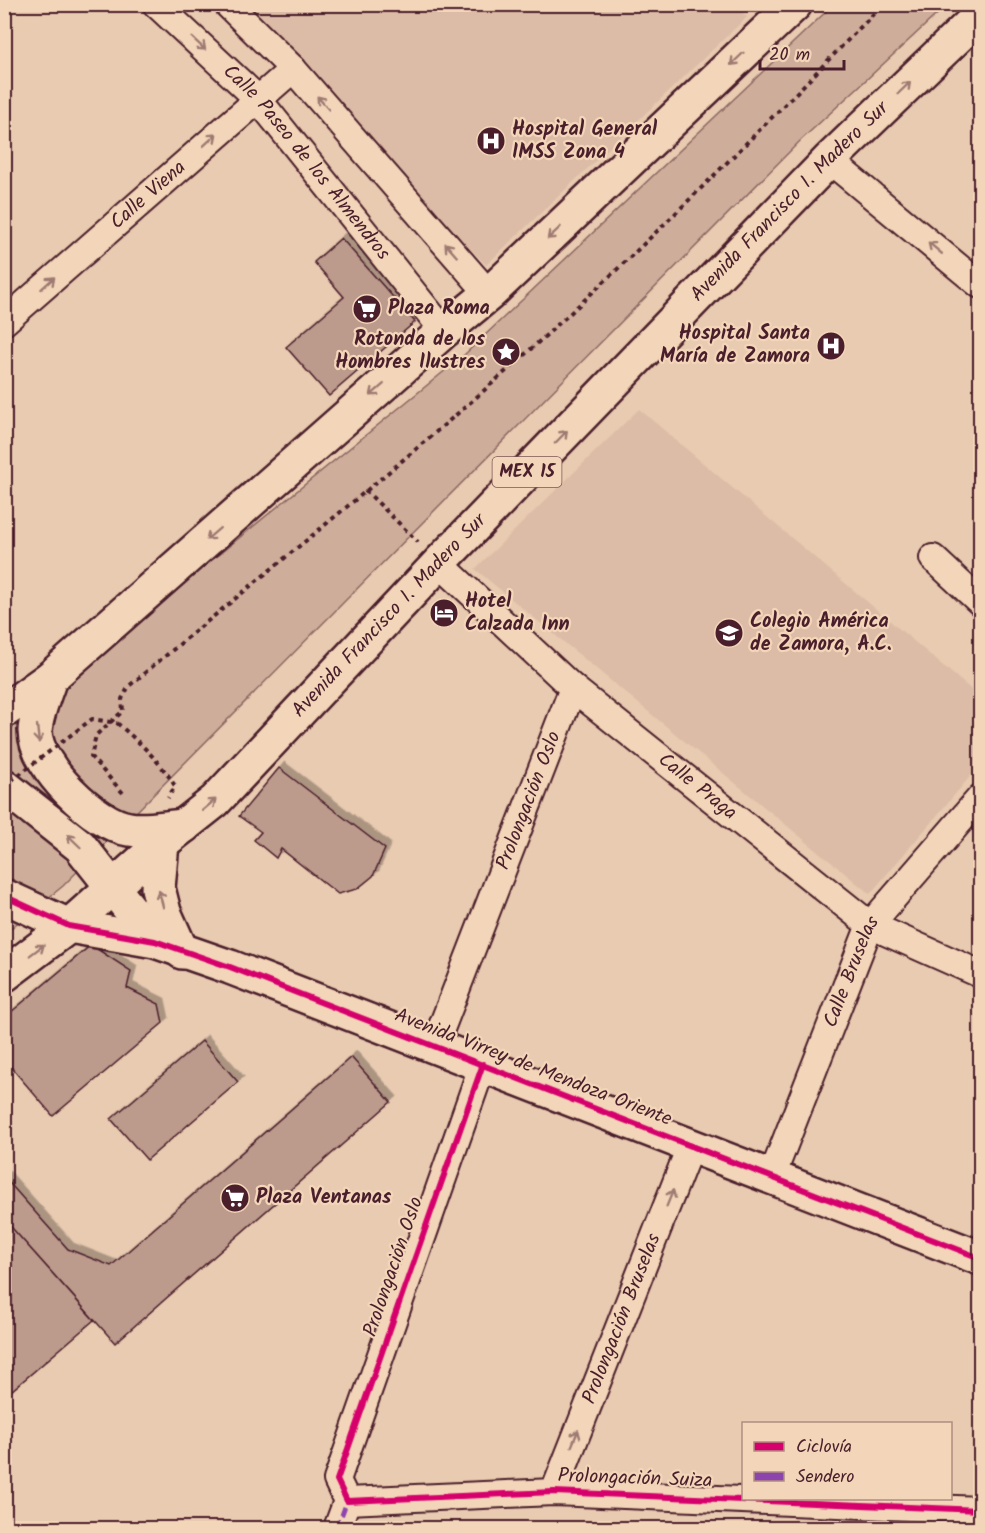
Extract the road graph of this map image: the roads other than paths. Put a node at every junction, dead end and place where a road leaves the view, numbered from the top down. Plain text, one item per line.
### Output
1 (156, 4) edge
2 (227, 4) edge
3 (795, 4) edge
4 (981, 15) edge
5 (293, 69) junction
6 (257, 98) junction
7 (829, 160) junction
8 (981, 285) edge
9 (489, 294) junction
10 (4, 322) edge
11 (444, 331) junction
12 (933, 558) dead end
13 (439, 563) junction
14 (981, 602) edge
15 (50, 678) junction
16 (573, 688) junction
17 (4, 711) edge
18 (4, 786) edge
19 (981, 798) edge
20 (170, 824) junction
21 (110, 888) junction
22 (4, 896) edge
23 (870, 925) junction
24 (69, 926) junction
25 (169, 947) junction
26 (981, 974) edge
27 (4, 975) edge
28 (434, 1047) junction
29 (483, 1064) junction
30 (690, 1147) junction
31 (772, 1176) junction
32 (981, 1258) edge
33 (342, 1491) junction
34 (554, 1492) junction
35 (742, 1500) edge
36 (744, 1500) edge
37 (981, 1510) edge
38 (337, 1528) edge

1 -> 6 street, Calle Paseo de los Almendros
2 - 5 street
3 -> 9 main road
7 -> 4 main road, Avenida Francisco I. Madero Sur / MEX 15
5 - 6 street, Calle Viena
9 -> 5 street
10 -> 6 street, Calle Viena
6 - 11 street, Calle Paseo de los Almendros
8 -> 7 street
13 -> 7 main road, Avenida Francisco I. Madero Sur / MEX 15
9 - 11 main road
11 -> 15 main road
12 - 14 street
13 - 16 street, Calle Praga
20 -> 13 main road, Avenida Francisco I. Madero Sur / MEX 15
15 - 17 main road
15 -> 20 main road
16 - 23 street, Calle Praga
16 - 28 street, Prolongación Oslo
21 -> 18 main road
19 - 23 street, Calle Bruselas
20 - 21 main road, Avenida Francisco I. Madero Sur / MEX 15
25 -> 20 main road
21 - 24 main road, Avenida Francisco I. Madero Sur / MEX 15
21 - 25 main road
22 - 24 main road, Avenida Virrey de Mendoza Oriente
23 - 26 street, Calle Praga
23 - 31 street, Calle Bruselas
24 - 25 main road, Avenida Virrey de Mendoza Oriente
27 -> 24 main road, MEX 15
25 - 28 main road, Avenida Virrey de Mendoza Oriente
28 - 29 main road, Avenida Virrey de Mendoza Oriente
29 - 30 main road, Avenida Virrey de Mendoza Oriente
29 - 33 street, Prolongación Oslo
30 - 31 main road, Avenida Virrey de Mendoza Oriente
34 -> 30 street, Prolongación Bruselas
31 - 32 main road, Avenida Virrey de Mendoza Oriente
33 - 34 street, Prolongación Suiza
33 - 38 street, Prolongación Oslo
34 - 35 street, Prolongación Suiza
36 - 37 street, Prolongación Suiza

